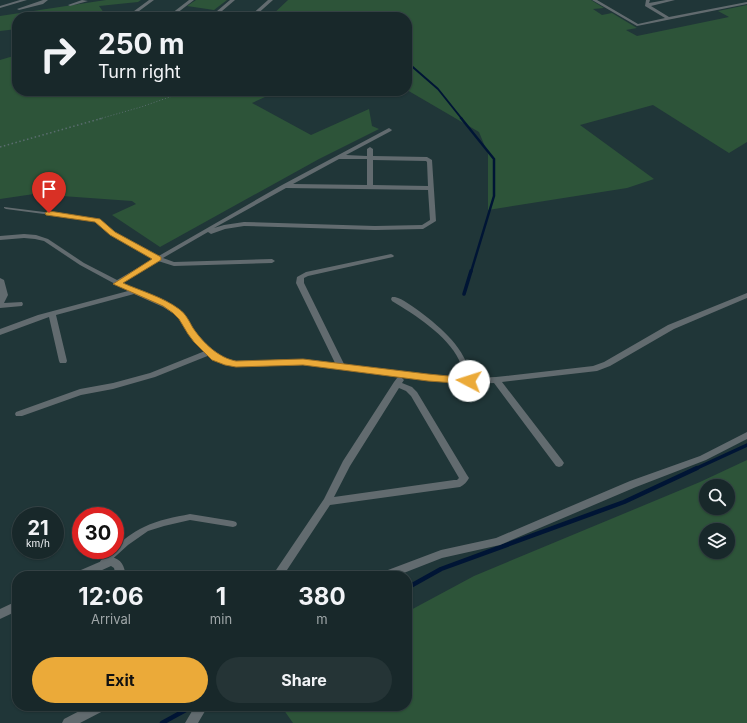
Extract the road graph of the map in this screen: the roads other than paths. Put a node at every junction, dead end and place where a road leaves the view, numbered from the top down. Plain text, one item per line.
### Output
1 (25, 0) edge
2 (46, 0) edge
3 (84, 0) edge
4 (152, 0) edge
5 (192, 0) edge
6 (233, 0) edge
7 (271, 0) edge
8 (594, 0) edge
9 (673, 0) edge
10 (647, 2) edge
11 (747, 3) edge
12 (70, 5) dead end
13 (0, 7) edge
14 (19, 9) dead end
15 (135, 12) edge
16 (176, 12) edge
17 (218, 12) edge
18 (258, 12) edge
19 (669, 19) junction
20 (388, 130) dead end
21 (370, 149) dead end
22 (337, 157) junction
23 (370, 158) junction
24 (284, 186) junction
25 (370, 187) junction
26 (431, 188) junction
27 (6, 208) dead end
28 (0, 238) edge
29 (189, 239) junction
30 (391, 256) dead end
31 (158, 258) junction
32 (272, 261) dead end
33 (0, 280) edge
34 (117, 284) junction
35 (136, 292) junction
36 (747, 295) edge
37 (395, 299) dead end
38 (19, 304) dead end
39 (0, 305) edge
40 (52, 314) junction
41 (0, 332) edge
42 (210, 352) junction
43 (63, 361) dead end
44 (341, 367) junction
45 (404, 374) junction
46 (496, 380) junction
47 (469, 381) junction
48 (397, 384) junction
49 (19, 414) dead end
50 (747, 435) edge
51 (559, 463) dead end
52 (327, 502) junction
53 (233, 524) dead end
54 (103, 563) junction
55 (88, 571) edge
56 (120, 571) edge
57 (280, 571) edge
58 (397, 571) edge
59 (12, 608) edge
60 (0, 614) edge
61 (91, 711) edge
62 (199, 711) edge
63 (68, 723) edge
64 (191, 723) edge

1 - 13 street
2 - 14 street
3 - 12 street
4 - 15 street
5 - 16 street
6 - 17 street
7 - 18 street
8 - 19 street
9 - 10 street
10 - 19 street
11 - 19 street
20 - 22 street
21 - 23 street
22 - 23 street
22 - 24 street
23 - 25 street
23 - 26 street
24 - 25 street
24 - 29 street
25 - 26 street
26 - 29 street
27 - 31 lane
28 - 34 street
29 - 31 street
30 - 44 street
31 - 32 street
31 - 34 street
33 - 39 street
34 - 35 street
35 - 40 street
35 - 42 street
36 - 46 street
37 - 47 street
38 - 39 street
40 - 41 street
40 - 43 street
42 - 44 street
42 - 49 street
44 - 45 street
45 - 47 street
45 - 48 street
46 - 47 street
46 - 51 street
48 - 52 street
48 - 52 street
50 - 58 street
52 - 57 street
53 - 54 lane
54 - 55 street
54 - 56 street
59 - 60 street
61 - 63 street
62 - 64 street

